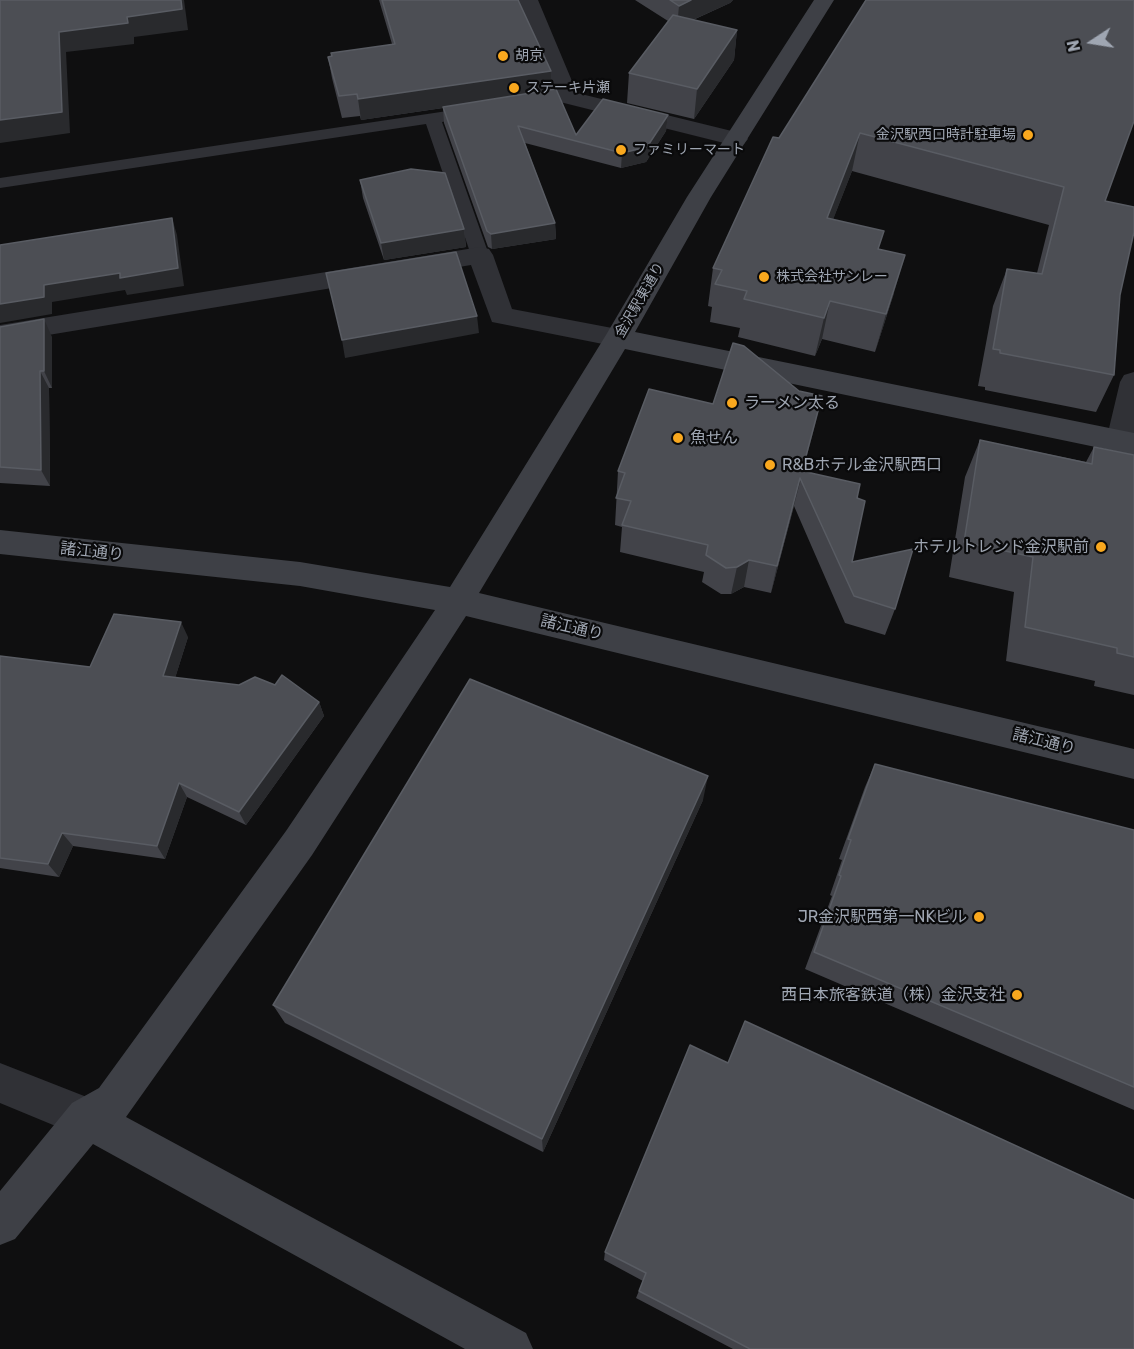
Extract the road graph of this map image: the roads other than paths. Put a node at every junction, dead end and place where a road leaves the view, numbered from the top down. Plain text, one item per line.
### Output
1 (528, 0) edge
2 (825, 0) edge
3 (568, 97) junction
4 (546, 101) edge
5 (489, 109) edge
6 (432, 118) junction
7 (736, 139) junction
8 (0, 183) edge
9 (480, 255) junction
10 (0, 334) edge
11 (618, 338) junction
12 (1134, 382) edge
13 (1127, 442) edge
14 (0, 542) edge
15 (458, 601) junction
16 (1134, 764) edge
17 (0, 1083) edge
18 (87, 1118) junction
19 (0, 1224) edge
20 (510, 1349) edge

1 - 3 street
2 - 7 street, 金沢駅東通り
3 - 4 lane
3 - 7 street
5 - 6 lane
6 - 8 lane
6 - 9 lane
7 - 11 street, 金沢駅東通り
9 - 10 street
9 - 11 street
11 - 13 street
11 - 15 street, 金沢駅東通り
12 - 13 street
14 - 15 street, 諸江通り
15 - 16 street, 諸江通り
15 - 18 street, 金沢駅東通り
17 - 18 street
18 - 19 street, 金沢駅東通り
18 - 20 street

